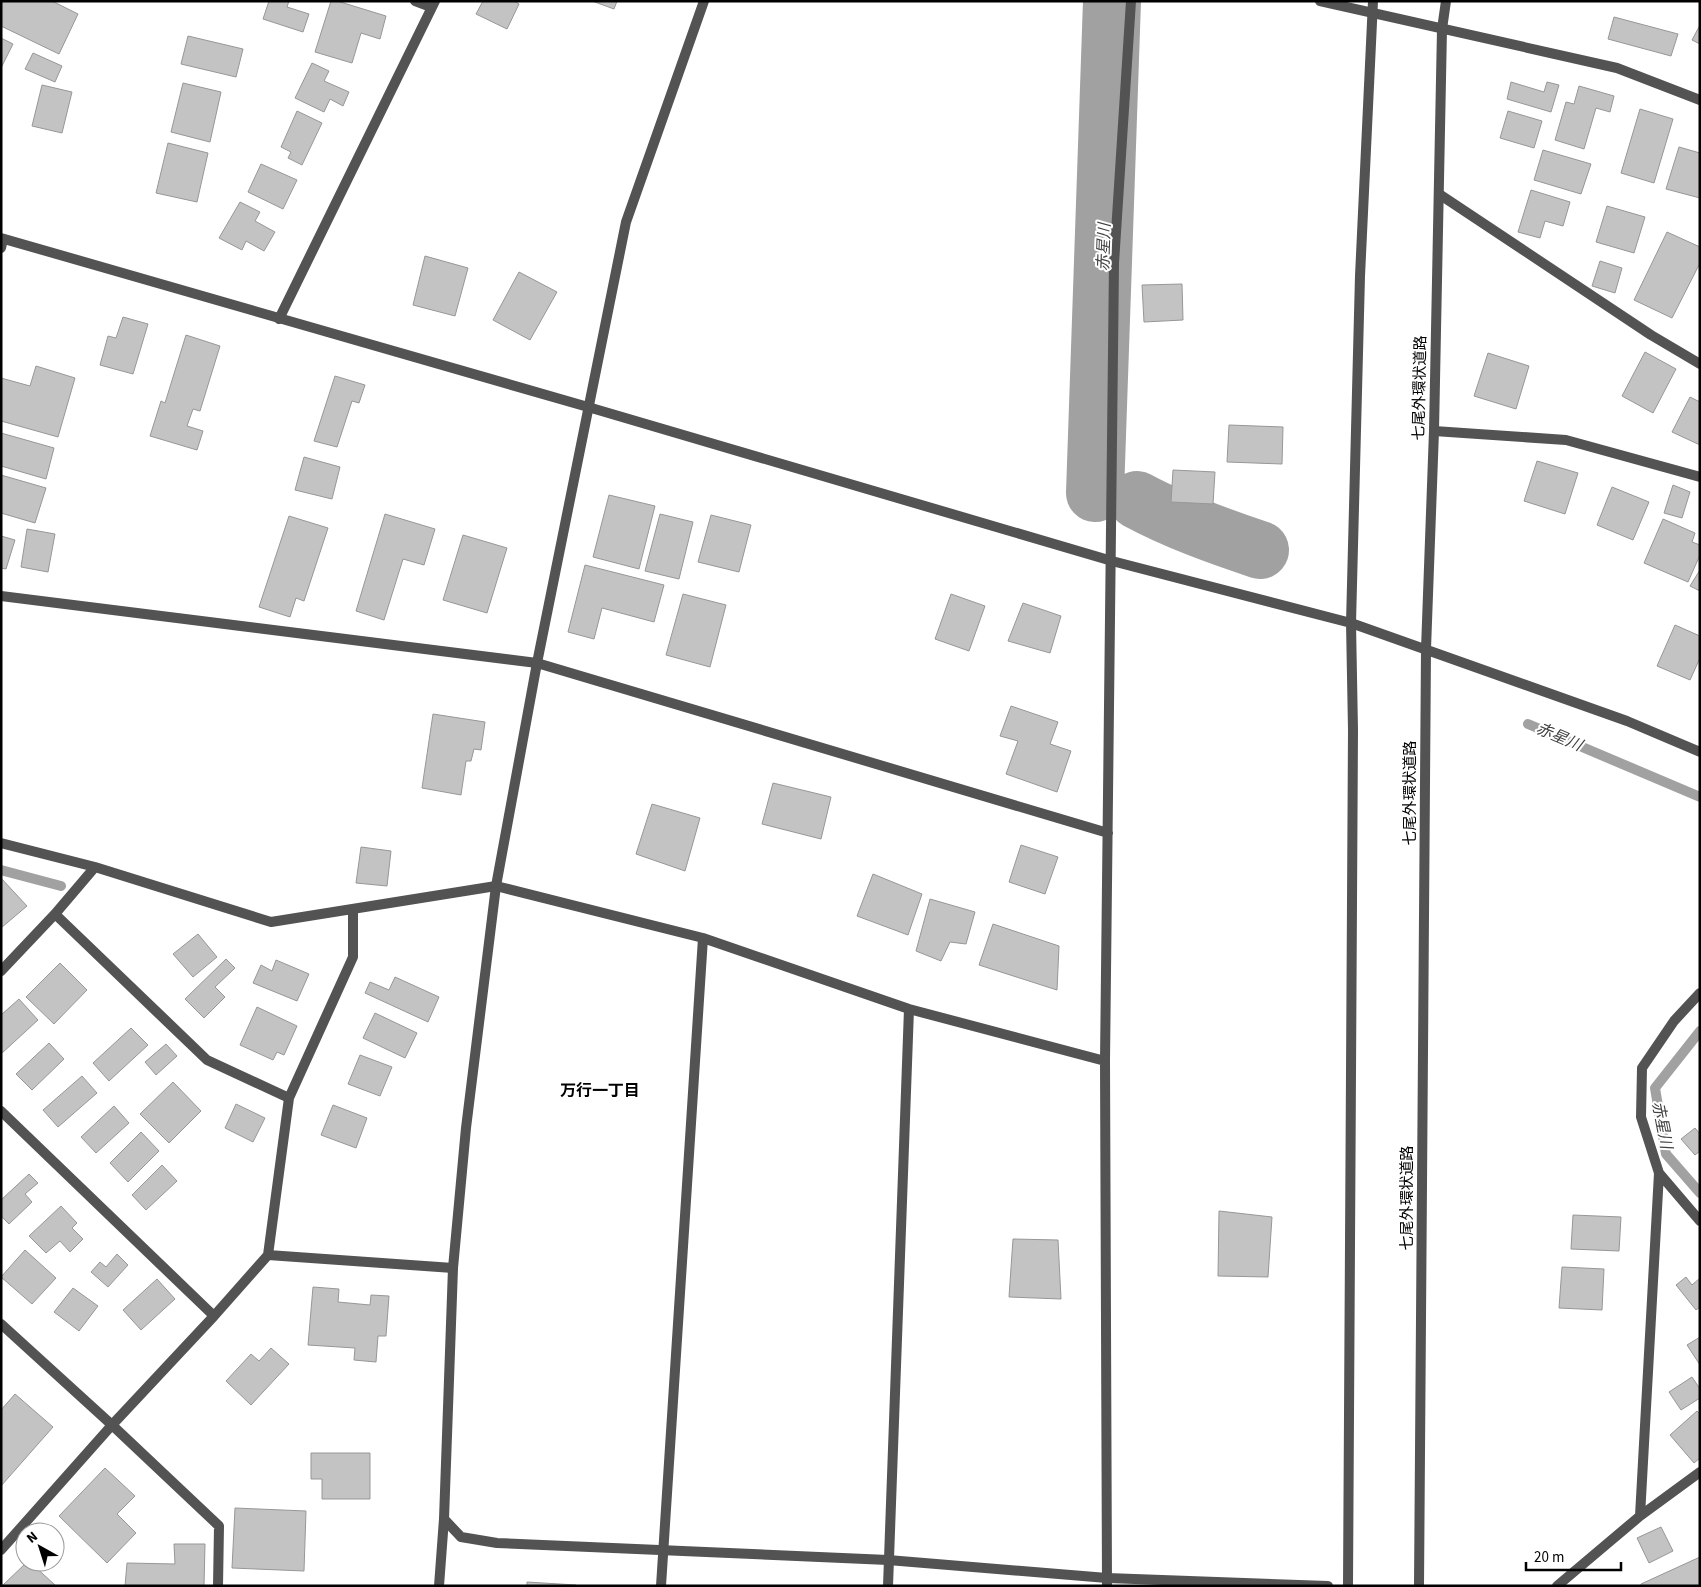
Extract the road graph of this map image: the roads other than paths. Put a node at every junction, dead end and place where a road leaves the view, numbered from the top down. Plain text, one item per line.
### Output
1 (415, 1) edge
2 (704, 1) edge
3 (1131, 1) edge
4 (1320, 1) edge
5 (1372, 1) edge
6 (1446, 1) edge
7 (433, 4) edge
8 (1371, 14) junction
9 (1442, 29) junction
10 (1700, 100) edge
11 (1439, 194) junction
12 (2, 242) edge
13 (279, 319) junction
14 (1700, 364) edge
15 (588, 407) junction
16 (1434, 432) junction
17 (1700, 476) edge
18 (1112, 561) junction
19 (1, 596) edge
20 (1351, 623) junction
21 (1426, 649) junction
22 (537, 663) junction
23 (1700, 752) edge
24 (1108, 833) junction
25 (1, 843) edge
26 (95, 867) junction
27 (496, 886) junction
28 (353, 910) junction
29 (55, 914) junction
30 (703, 938) junction
31 (1, 971) edge
32 (1700, 993) edge
33 (909, 1008) junction
34 (1105, 1061) junction
35 (289, 1098) junction
36 (1, 1111) edge
37 (1659, 1173) junction
38 (1700, 1221) edge
39 (268, 1255) junction
40 (453, 1268) junction
41 (214, 1316) junction
42 (1, 1324) edge
43 (112, 1425) junction
44 (1700, 1472) edge
45 (1640, 1516) junction
46 (444, 1519) junction
47 (1, 1550) edge
48 (662, 1550) junction
49 (888, 1560) junction
50 (1107, 1582) edge
51 (218, 1586) edge
52 (439, 1586) edge
53 (661, 1586) edge
54 (888, 1586) edge
55 (1328, 1586) edge
56 (1348, 1586) edge
57 (1419, 1586) edge
58 (1557, 1586) edge

1 - 7 street
2 - 15 street
3 - 18 street
4 - 8 street
5 - 8 street
6 - 9 street, 七尾外環状道路
7 - 13 street
8 - 9 street
8 - 20 street
9 - 10 street
9 - 11 street, 七尾外環状道路
11 - 14 street
11 - 16 street, 七尾外環状道路
12 - 13 street
13 - 15 street
15 - 18 street
15 - 22 street
16 - 17 street
16 - 21 street, 七尾外環状道路
18 - 20 street
18 - 24 street
19 - 22 street
20 - 21 street
20 - 56 street
21 - 23 street
21 - 57 street, 七尾外環状道路
22 - 24 street
22 - 27 street
24 - 34 street
25 - 26 street
26 - 28 street
26 - 29 street
27 - 28 street
27 - 30 street
27 - 40 street
28 - 35 street
29 - 31 street
29 - 35 street
30 - 33 street
30 - 48 street
32 - 37 street
33 - 34 street
33 - 49 street
34 - 50 street
35 - 39 street
36 - 41 street
37 - 38 street
37 - 45 street
39 - 40 street
39 - 41 street
40 - 46 street
41 - 43 street
42 - 43 street
43 - 47 street
43 - 51 street
44 - 45 street
45 - 58 street
46 - 48 street
46 - 52 street
48 - 49 street
48 - 53 street
49 - 50 street
49 - 54 street
50 - 55 street

